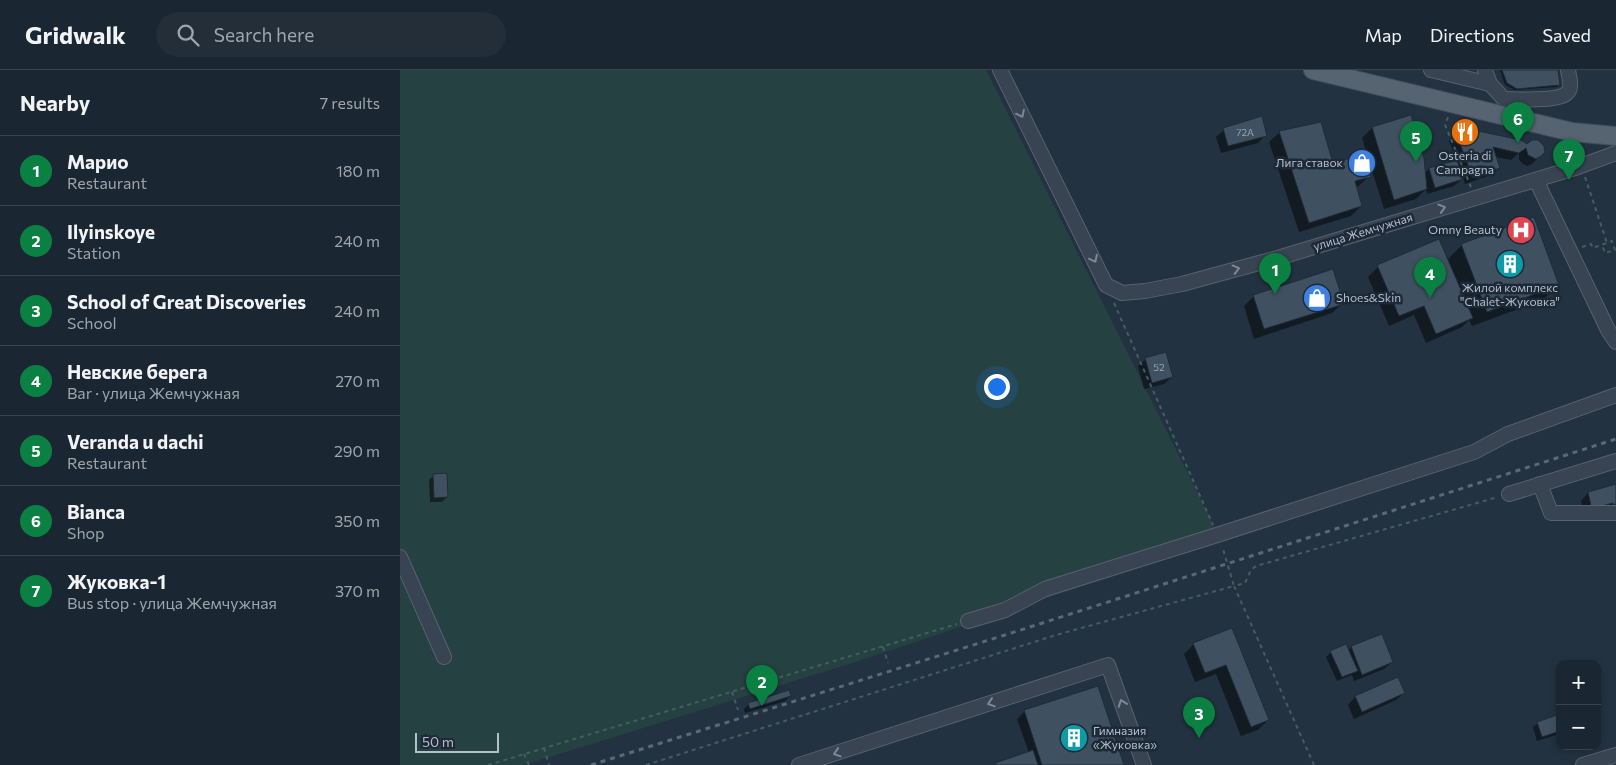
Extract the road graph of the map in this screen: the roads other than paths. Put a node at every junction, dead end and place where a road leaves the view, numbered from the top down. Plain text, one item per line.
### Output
1 (1000, 70) edge
2 (1314, 70) edge
3 (1431, 70) edge
4 (1484, 70) edge
5 (1568, 70) edge
6 (1490, 84) junction
7 (1504, 99) junction
8 (1519, 120) junction
9 (1616, 136) edge
10 (1616, 153) edge
11 (1536, 180) junction
12 (1616, 342) edge
13 (1616, 395) edge
14 (1616, 461) edge
15 (1540, 484) junction
16 (1509, 494) road end
17 (1616, 513) edge
18 (400, 557) edge
19 (968, 621) road end
20 (444, 658) dead end
21 (1616, 755) edge
22 (799, 765) edge
23 (1144, 765) edge
24 (1583, 765) edge

1 -> 11 street, улица Жемчужная
2 - 8 main road
3 - 6 street
4 - 6 street
5 - 7 street
6 - 7 street
7 - 8 street
8 - 9 main road
10 - 11 street, улица Жемчужная
11 - 12 street
13 - 19 street
14 - 15 street
15 - 16 street
15 - 17 street
18 - 20 street
21 - 24 street
23 -> 22 street

